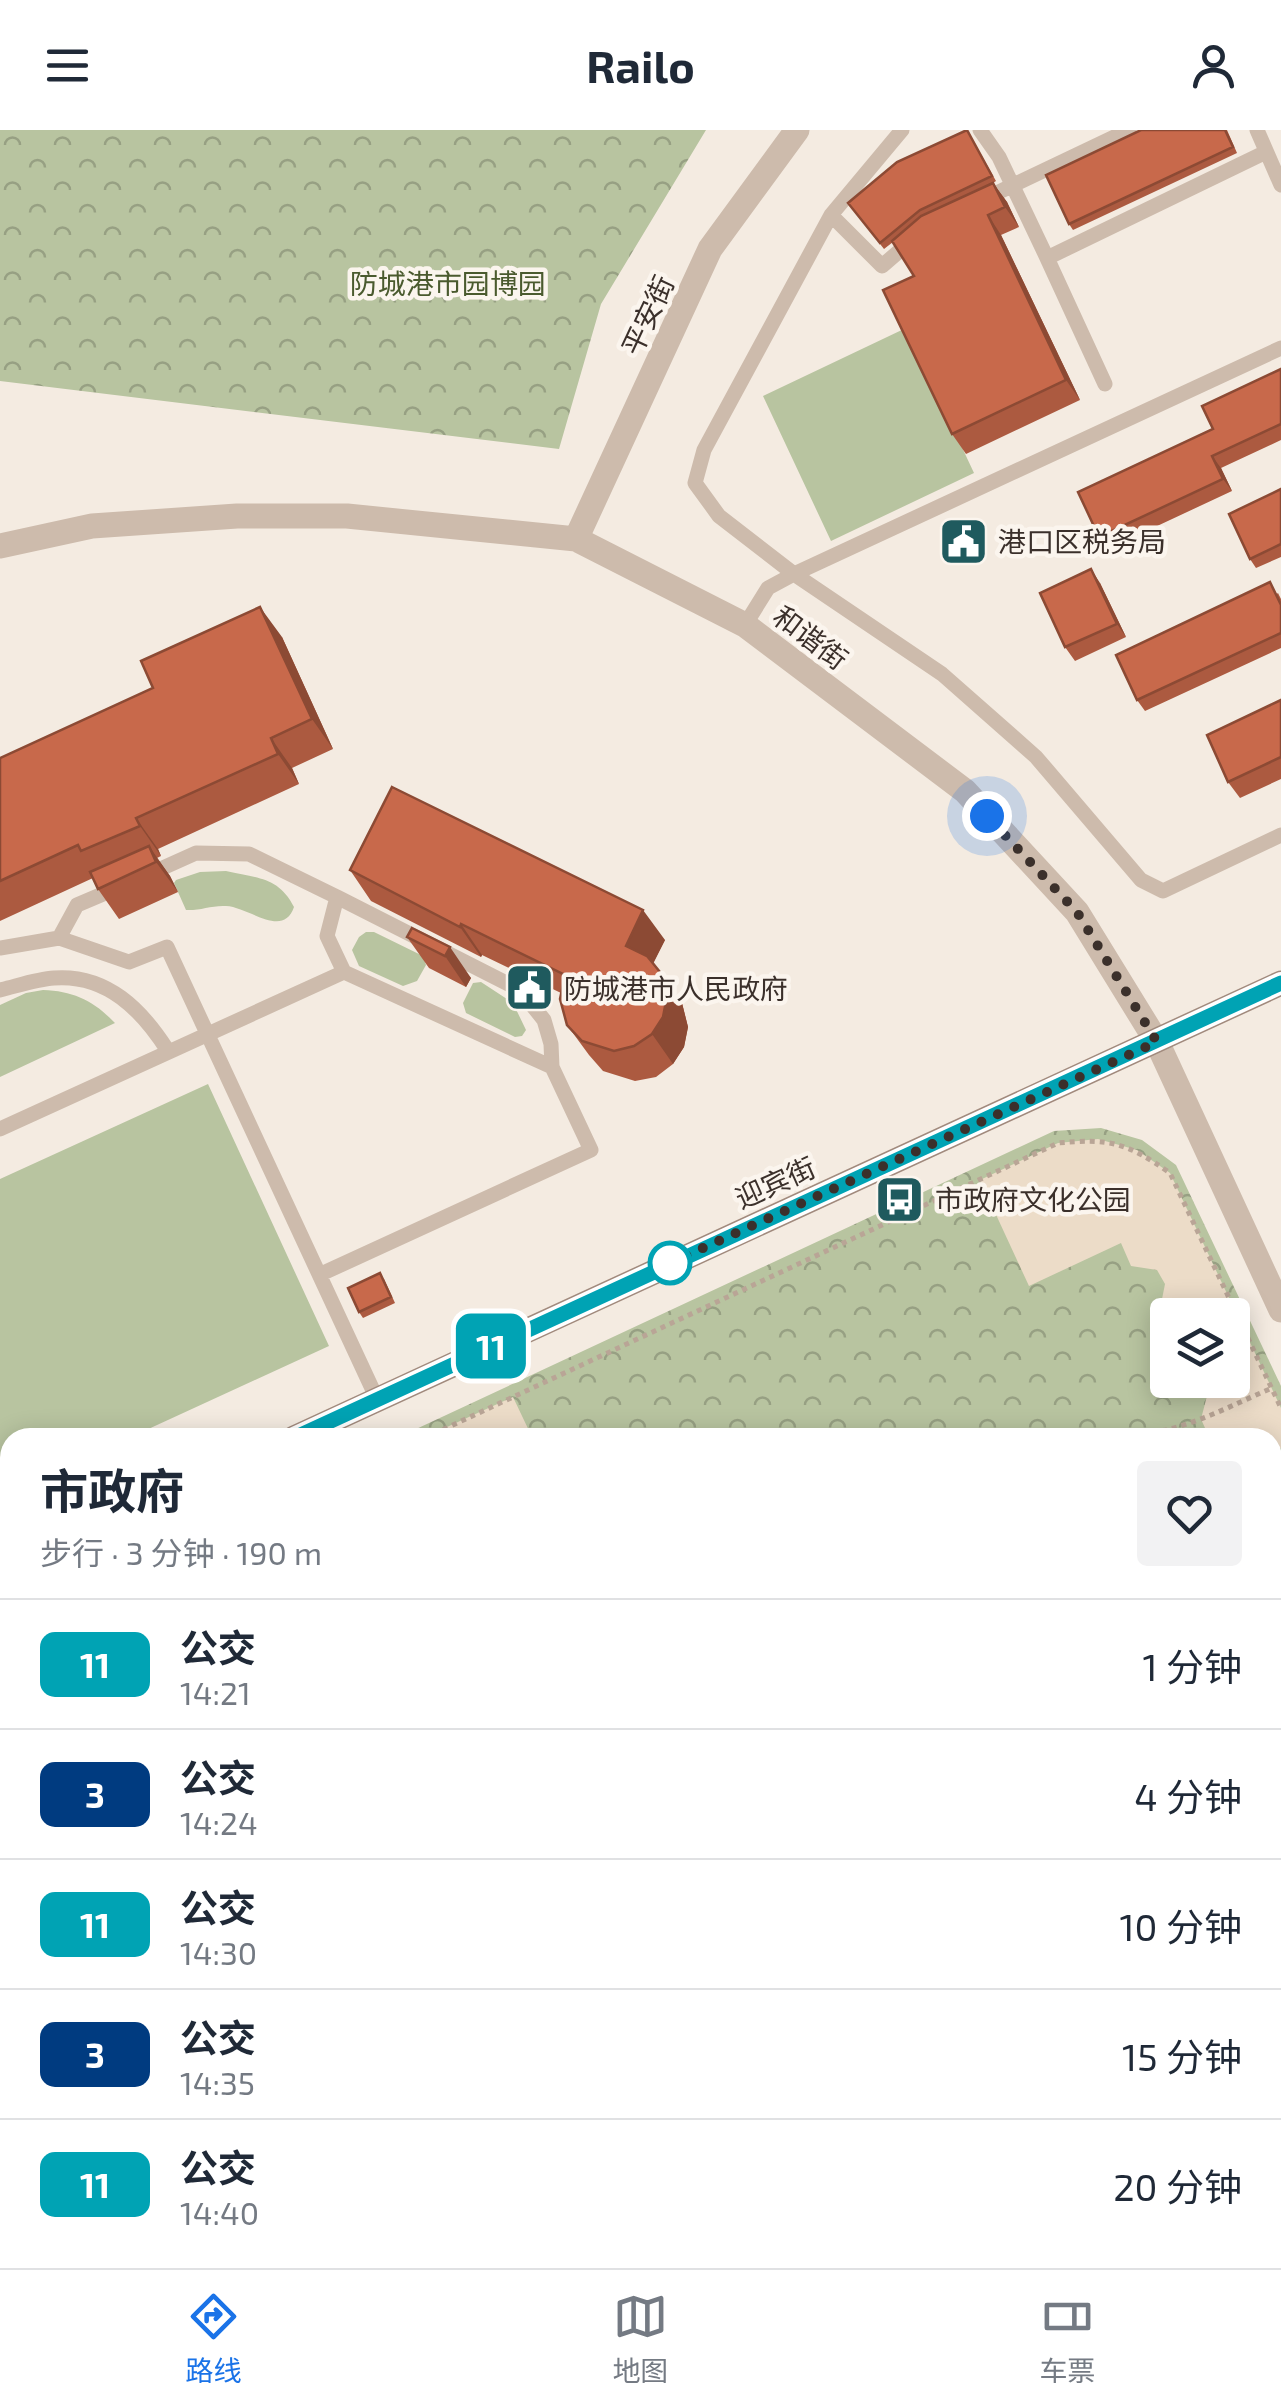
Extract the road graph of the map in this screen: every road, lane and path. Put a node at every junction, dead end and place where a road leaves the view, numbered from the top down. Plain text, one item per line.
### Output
1 (797, 130) edge
2 (902, 130) edge
3 (980, 130) edge
4 (1129, 130) edge
5 (1256, 130) edge
6 (1266, 152) junction
7 (1012, 185) junction
8 (1281, 185) edge
9 (962, 210) edge
10 (831, 215) junction
11 (928, 226) edge
12 (1047, 258) junction
13 (1281, 348) edge
14 (1105, 384) dead end
15 (576, 539) junction
16 (0, 546) edge
17 (794, 574) junction
18 (745, 625) junction
19 (1281, 836) edge
20 (337, 897) junction
21 (59, 938) junction
22 (0, 948) edge
23 (344, 972) junction
24 (1281, 983) edge
25 (0, 990) edge
26 (207, 1034) junction
27 (1157, 1042) junction
28 (168, 1050) junction
29 (552, 1067) junction
30 (0, 1129) edge
31 (321, 1274) junction
32 (1281, 1310) edge
33 (1272, 1388) junction
34 (378, 1399) junction
35 (1281, 1408) edge
36 (316, 1428) edge
37 (447, 1428) edge
38 (1173, 1428) edge

1 - 15 street, 平安街
2 - 10 lane
3 - 7 lane
4 - 7 lane
5 - 6 lane
6 - 8 lane
6 - 12 lane
7 - 9 lane
7 - 12 lane
10 - 11 lane
10 - 17 lane
12 - 14 lane
13 - 17 lane
15 - 16 street, 和谐街
15 - 18 street, 和谐街
17 - 18 lane
17 - 19 lane
18 - 27 street, 和谐街
20 - 21 lane
20 - 23 lane
20 - 29 lane
21 - 22 lane
21 - 26 lane
23 - 26 lane
23 - 29 lane
24 - 27 main road, 迎宾街
25 - 28 lane
26 - 28 lane
26 - 31 lane
27 - 32 street, 和谐街
27 - 34 main road, 迎宾街
28 - 30 lane
29 - 31 lane
31 - 34 lane
33 - 35 path
33 - 37 path
33 - 38 path
34 - 36 main road, 迎宾街

